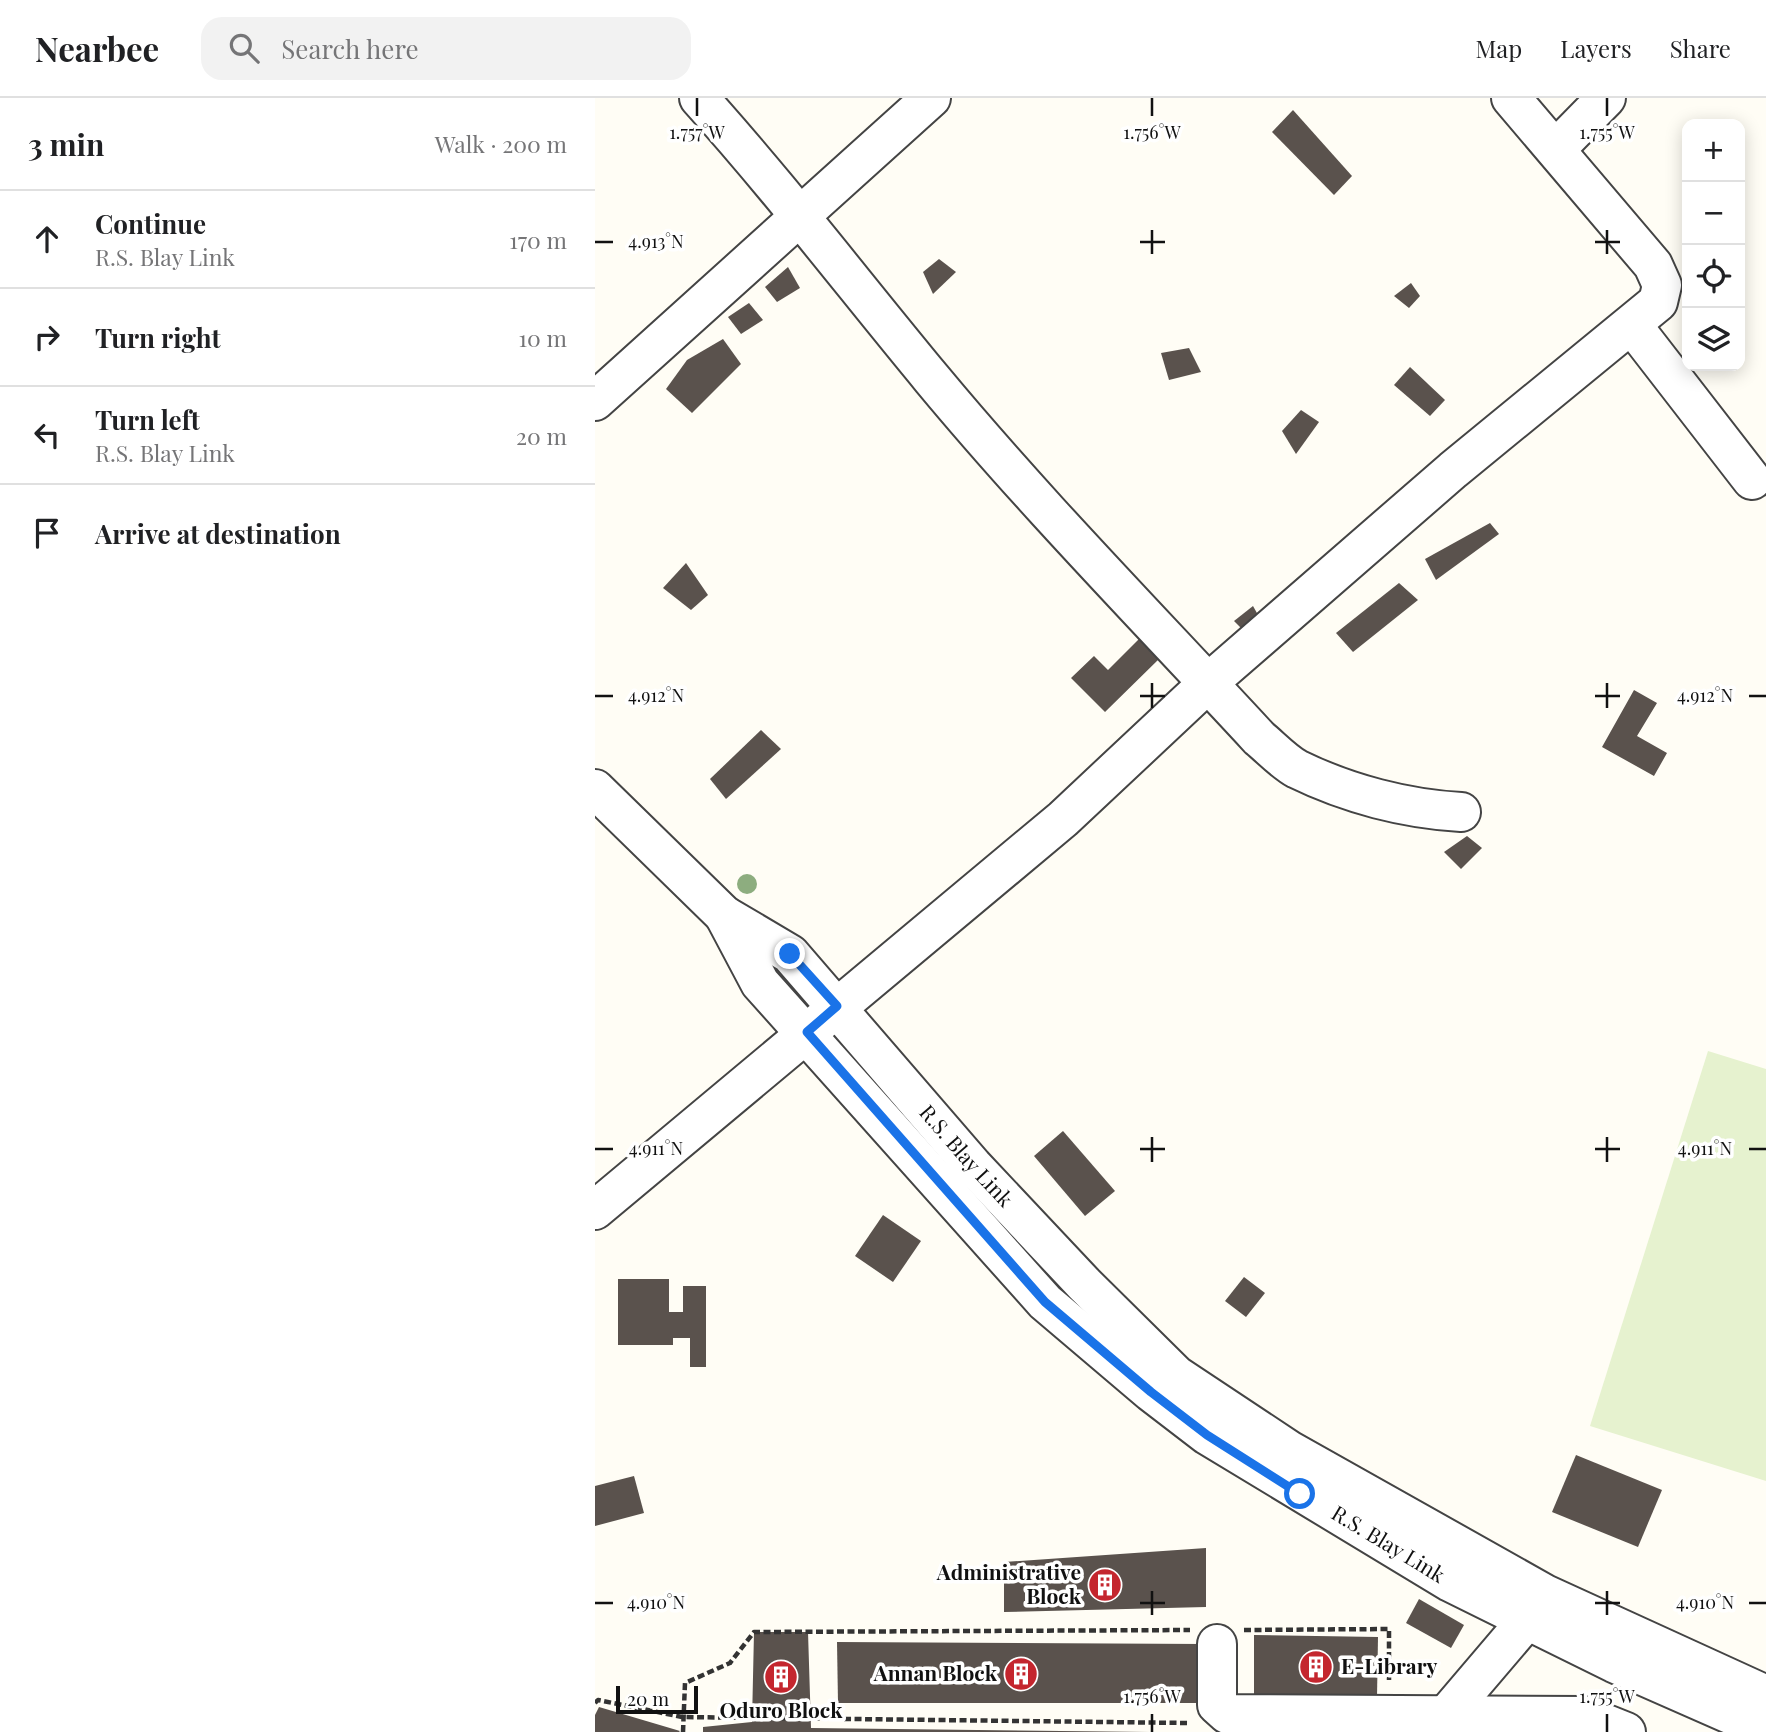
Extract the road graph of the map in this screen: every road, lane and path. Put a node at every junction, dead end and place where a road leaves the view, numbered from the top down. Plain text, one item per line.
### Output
1 (699, 98) edge
2 (931, 98) edge
3 (1511, 98) edge
4 (1606, 98) edge
5 (1556, 149) junction
6 (801, 215) junction
7 (1632, 325) junction
8 (595, 401) edge
9 (1752, 480) dead end
10 (1208, 683) junction
11 (595, 789) edge
12 (1461, 812) dead end
13 (724, 915) junction
14 (837, 1006) junction
15 (807, 1032) junction
16 (595, 1210) edge
17 (1536, 1607) junction
18 (1216, 1635) junction
19 (1766, 1695) edge
20 (595, 1703) edge
21 (1227, 1714) junction
22 (682, 1717) junction
23 (1368, 1719) edge
24 (1443, 1723) edge
25 (1501, 1723) edge
26 (1766, 1730) edge
27 (683, 1732) edge
28 (1626, 1732) edge

1 - 6 street
2 - 6 street
3 - 5 street
4 - 5 street
5 - 7 street
6 - 8 street
6 - 10 street
7 - 9 street
7 - 10 street
10 - 12 street
10 - 14 street
11 - 13 street, R.S. Blay Link
13 - 14 street, R.S. Blay Link
13 - 15 street, R.S. Blay Link
14 - 15 street
14 - 17 street, R.S. Blay Link
15 - 16 street
15 - 17 street, R.S. Blay Link
17 - 19 street, R.S. Blay Link
17 - 24 street
17 - 26 street, R.S. Blay Link
18 - 21 street
18 - 22 path
18 - 23 path
20 - 22 path
21 - 22 path
21 - 23 street
22 - 27 path
23 - 24 street
24 - 25 street
25 - 28 street

